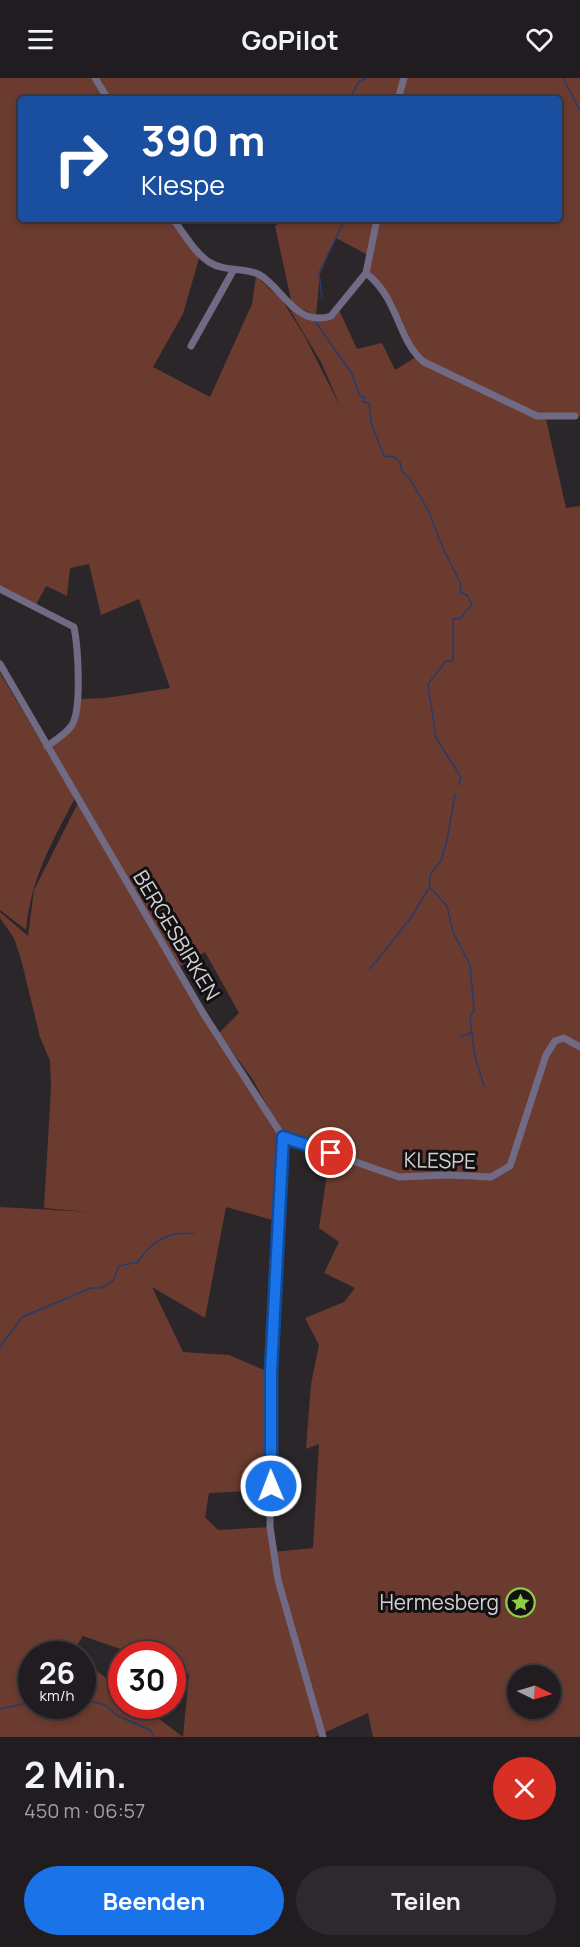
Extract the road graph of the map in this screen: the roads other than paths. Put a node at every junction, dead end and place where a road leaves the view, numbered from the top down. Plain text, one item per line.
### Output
1 (95, 78) edge
2 (404, 78) edge
3 (106, 96) edge
4 (399, 96) edge
5 (176, 222) edge
6 (375, 222) edge
7 (233, 271) junction
8 (366, 273) junction
9 (191, 346) dead end
10 (575, 416) dead end
11 (0, 589) edge
12 (0, 664) edge
13 (47, 746) junction
14 (580, 1047) edge
15 (283, 1137) junction
16 (323, 1737) edge

1 - 3 street
2 - 4 street
5 - 7 street
6 - 8 street
7 - 8 street
7 - 9 street
8 - 10 street
11 - 13 street
12 - 13 street, BERGESBIRKEN
13 - 15 street, BERGESBIRKEN
14 - 15 street, KLESPE
15 - 16 street

